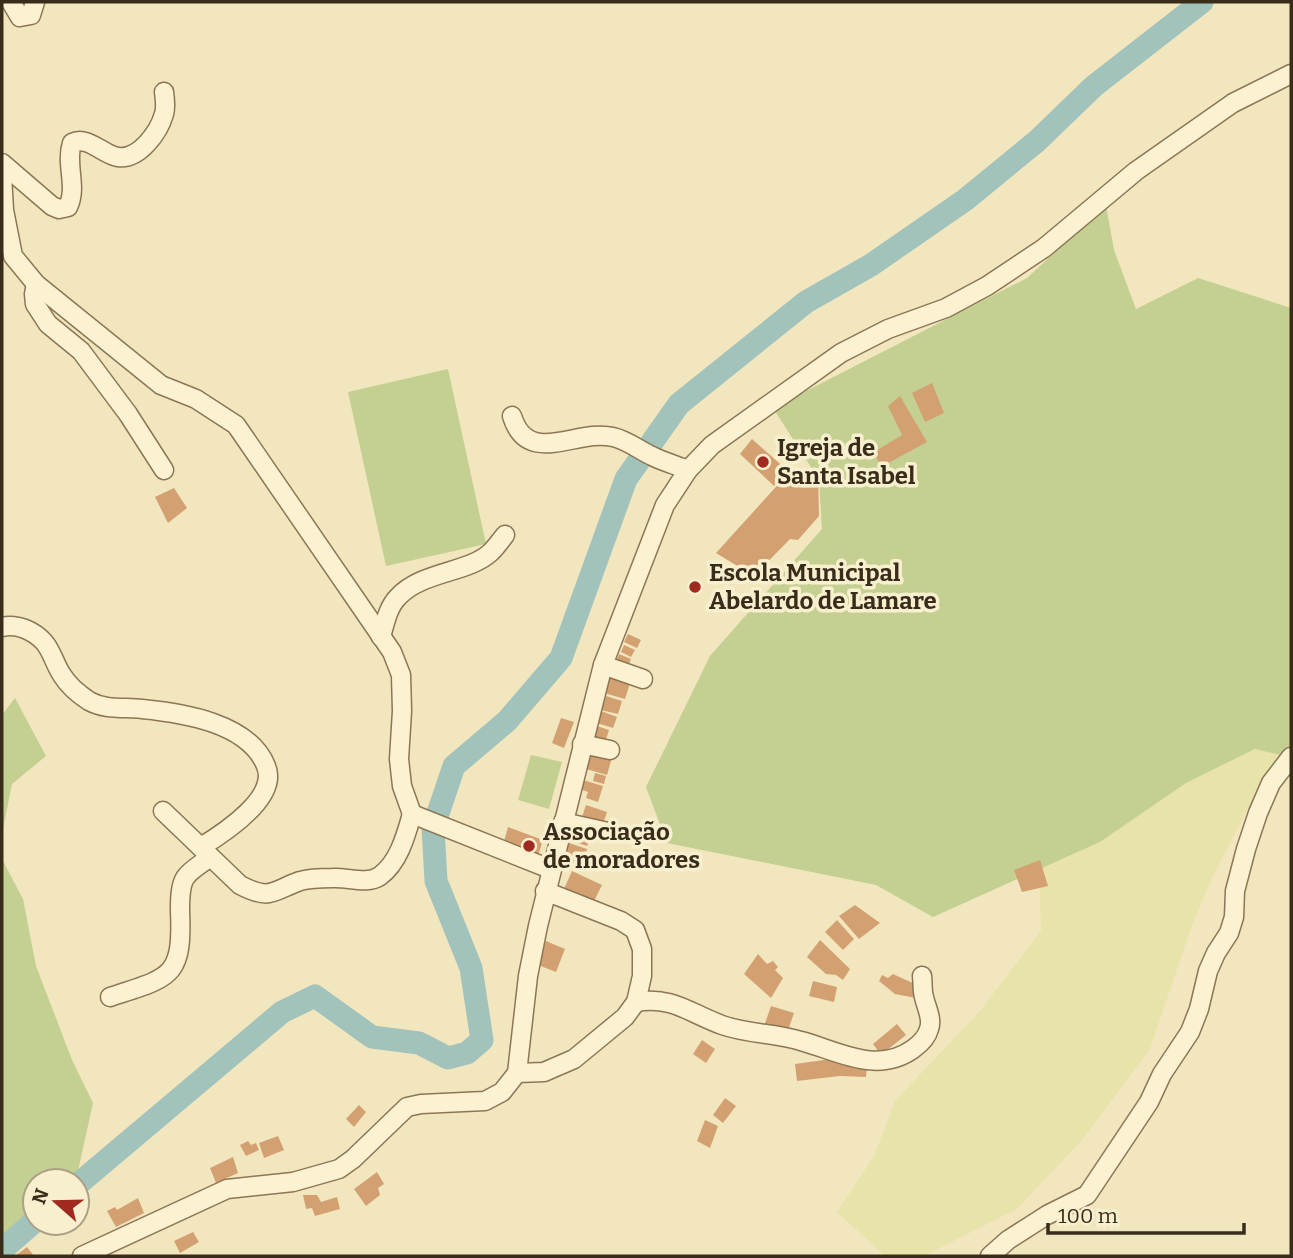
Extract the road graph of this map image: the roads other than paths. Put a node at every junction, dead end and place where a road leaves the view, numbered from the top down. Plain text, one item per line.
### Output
1 (11, 2) edge
2 (35, 2) edge
3 (1291, 74) edge
4 (164, 92) dead end
5 (2, 163) edge
6 (2, 175) edge
7 (7, 255) edge
8 (36, 284) junction
9 (512, 416) dead end
10 (164, 470) dead end
11 (688, 470) junction
12 (505, 535) dead end
13 (2, 627) edge
14 (381, 637) junction
15 (603, 665) junction
16 (643, 679) dead end
17 (582, 744) junction
18 (610, 750) dead end
19 (1291, 757) edge
20 (163, 811) dead end
21 (417, 816) junction
22 (563, 822) junction
23 (608, 832) dead end
24 (205, 852) junction
25 (550, 869) junction
26 (545, 891) junction
27 (922, 976) dead end
28 (110, 997) dead end
29 (636, 1002) junction
30 (517, 1073) junction
31 (82, 1256) edge
32 (990, 1256) edge

1 - 2 street
3 - 11 street
4 - 5 street
6 - 7 street
7 - 8 street
8 - 10 street
8 - 14 street
9 - 11 street
11 - 15 street
12 - 14 street
13 - 24 street
14 - 21 street
15 - 16 street
15 - 17 street
17 - 18 street
17 - 22 street
19 - 32 street
20 - 24 street
21 - 24 street
21 - 25 street
22 - 23 street
22 - 25 street
24 - 28 street
25 - 26 street
26 - 29 street
26 - 30 street
27 - 29 street
29 - 30 street
30 - 31 street

